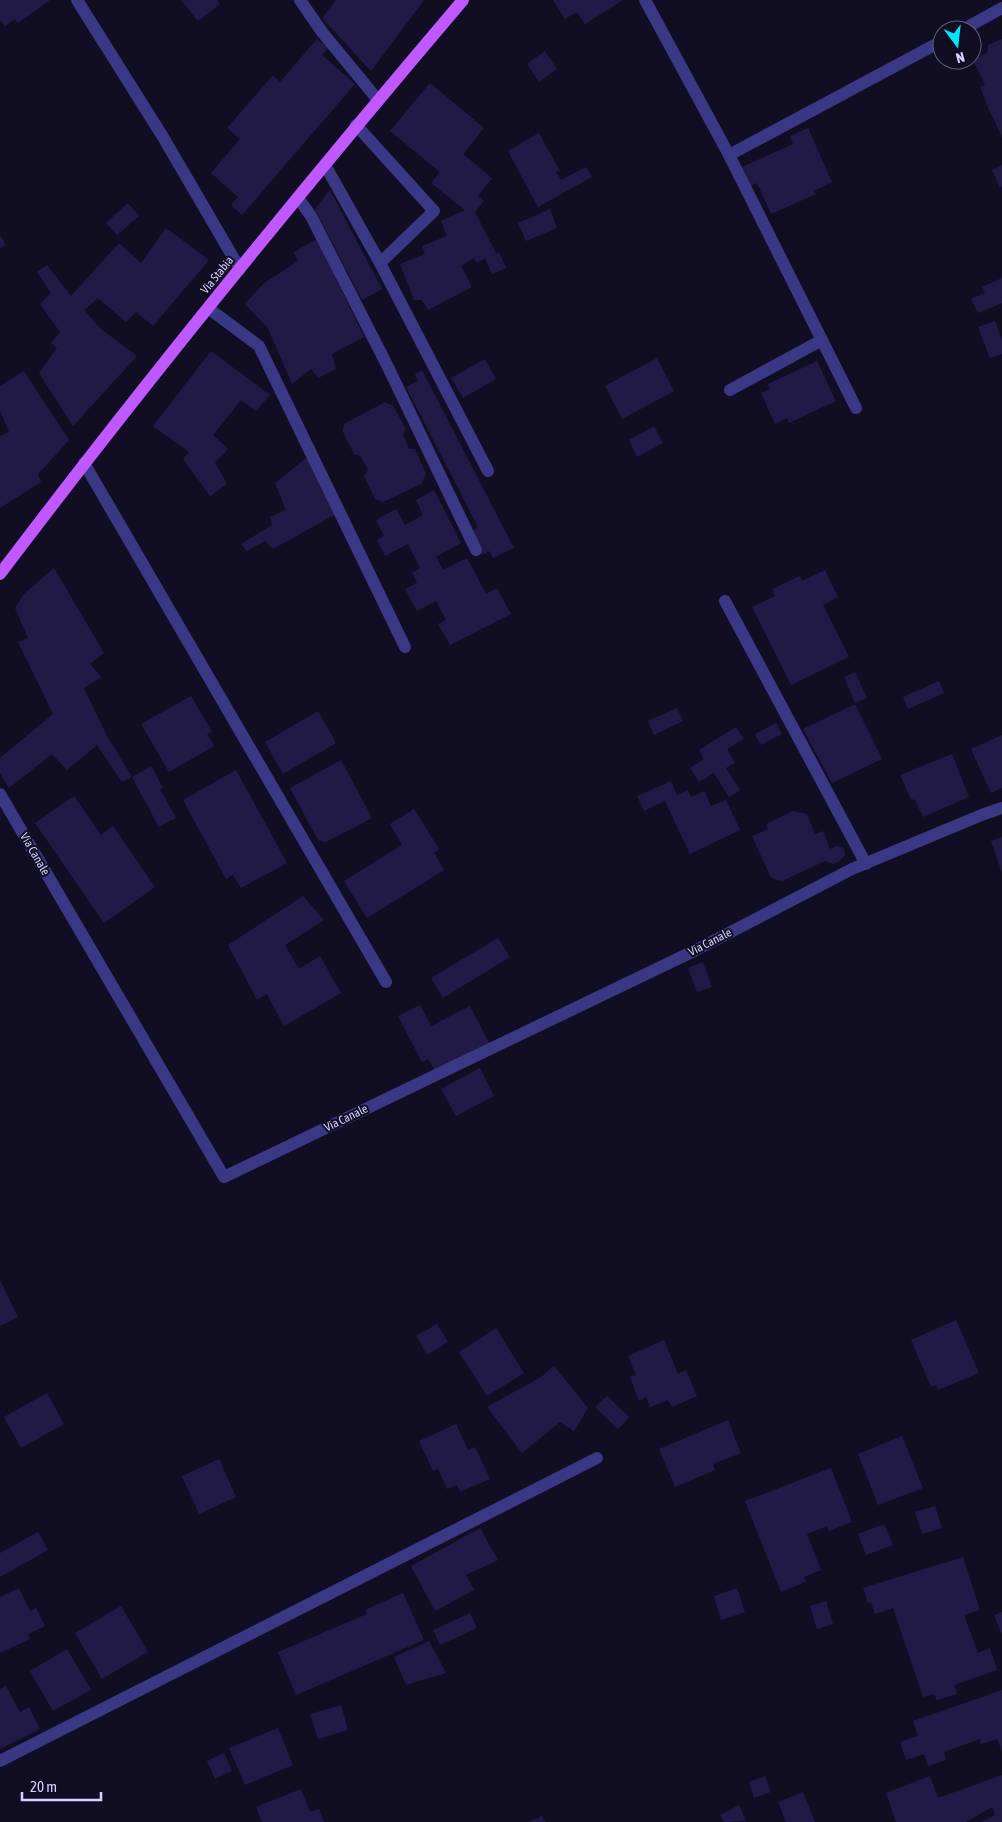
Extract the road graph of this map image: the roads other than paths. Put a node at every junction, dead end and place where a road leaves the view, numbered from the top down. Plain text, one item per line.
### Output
1 (76, 0) edge
2 (300, 0) edge
3 (463, 0) edge
4 (645, 0) edge
5 (1002, 8) edge
6 (980, 20) edge
7 (932, 45) edge
8 (378, 100) junction
9 (356, 125) junction
10 (729, 155) junction
11 (325, 165) junction
12 (298, 198) junction
13 (380, 263) junction
14 (240, 269) junction
15 (208, 308) junction
16 (822, 340) junction
17 (730, 390) dead end
18 (856, 408) dead end
19 (84, 463) junction
20 (488, 471) dead end
21 (476, 550) dead end
22 (0, 574) edge
23 (725, 601) dead end
24 (405, 647) dead end
25 (0, 794) edge
26 (1002, 808) edge
27 (866, 864) junction
28 (386, 982) dead end
29 (597, 1458) dead end
30 (0, 1761) edge

1 - 14 street
2 - 8 street
3 - 8 main road, Via Stabia
4 - 10 street
5 - 6 street
7 - 10 street
8 - 9 main road, Via Stabia
9 - 11 main road, Via Stabia
9 - 13 street
10 - 16 street
11 - 12 main road, Via Stabia
11 - 13 street
12 - 14 main road, Via Stabia
12 - 21 street
13 - 20 street
14 - 15 main road, Via Stabia
15 - 19 main road, Via Stabia
15 - 24 street
16 - 17 street
16 - 18 street
19 - 22 main road, Via Stabia
19 - 28 street
23 - 27 street
25 - 27 street, Via Canale
26 - 27 street, Via Canale
29 - 30 street

